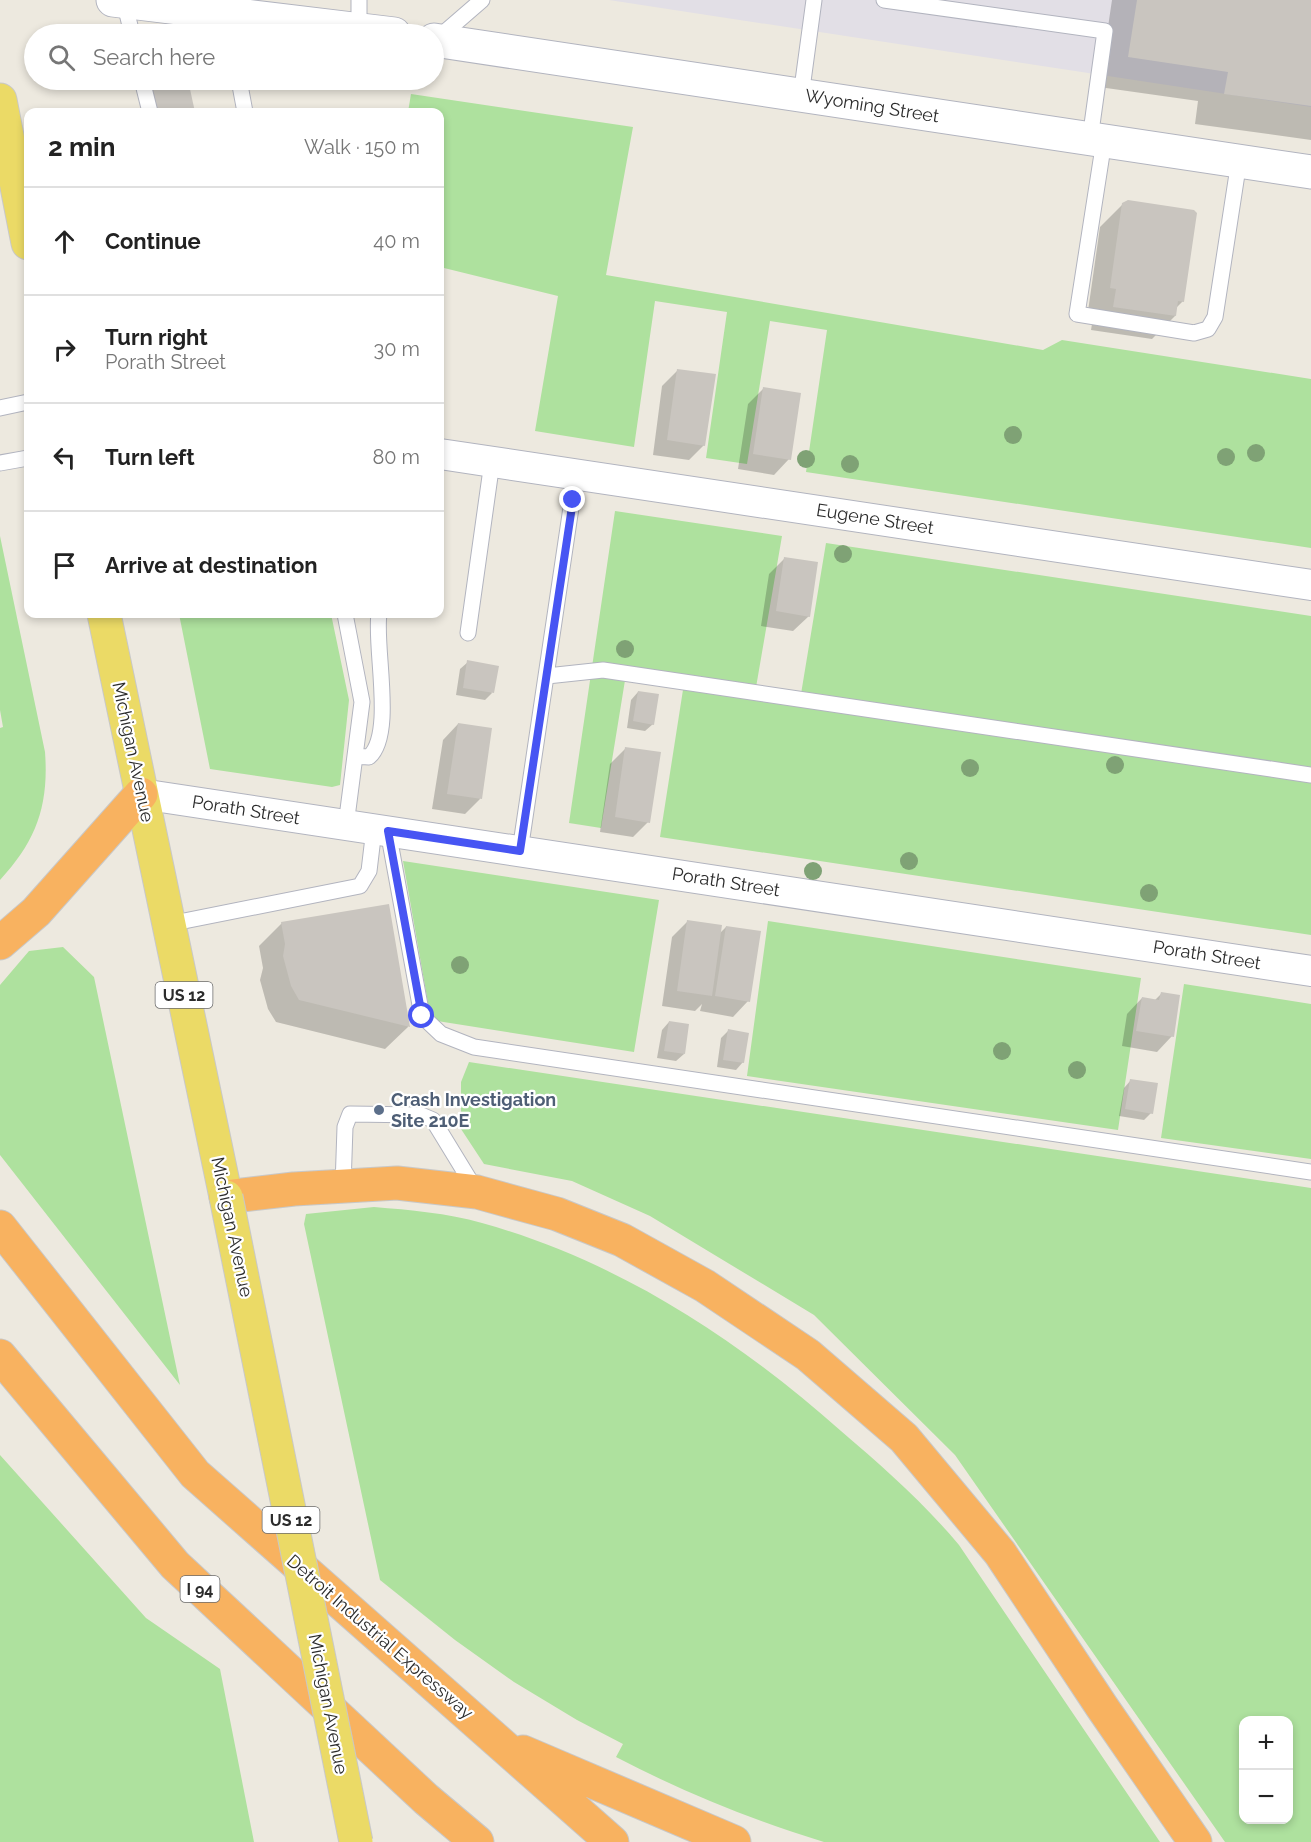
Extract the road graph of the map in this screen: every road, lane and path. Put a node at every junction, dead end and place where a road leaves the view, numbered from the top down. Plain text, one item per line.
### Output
1 (482, 0) edge
2 (814, 0) edge
3 (884, 0) edge
4 (119, 1) edge
5 (260, 9) edge
6 (359, 15) edge
7 (128, 24) edge
8 (228, 24) edge
9 (376, 24) edge
10 (444, 32) edge
11 (444, 42) edge
12 (144, 90) edge
13 (241, 90) edge
14 (801, 96) junction
15 (0, 100) edge
16 (149, 108) edge
17 (244, 108) edge
18 (1097, 140) junction
19 (5, 152) edge
20 (1239, 161) junction
21 (1311, 172) edge
22 (24, 215) edge
23 (24, 403) edge
24 (0, 408) edge
25 (444, 455) edge
26 (24, 459) edge
27 (492, 462) junction
28 (0, 463) edge
29 (576, 474) junction
30 (1311, 585) edge
31 (105, 618) edge
32 (346, 618) edge
33 (379, 618) edge
34 (468, 633) dead end
35 (547, 676) junction
36 (355, 756) junction
37 (1311, 775) edge
38 (141, 794) junction
39 (369, 828) junction
40 (520, 851) junction
41 (169, 924) junction
42 (0, 943) edge
43 (1311, 971) edge
44 (1311, 1172) edge
45 (343, 1186) junction
46 (477, 1192) junction
47 (226, 1197) junction
48 (0, 1227) edge
49 (0, 1356) edge
50 (498, 1741) junction
51 (356, 1842) edge
52 (477, 1842) edge
53 (612, 1842) edge
54 (734, 1842) edge
55 (1195, 1842) edge

1 - 10 lane
2 - 14 lane
3 - 18 lane
4 - 7 lane
4 - 8 main road
5 - 6 main road
5 - 8 main road
6 - 9 main road
11 - 14 main road, Wyoming Street
12 - 16 lane
13 - 17 lane
14 - 18 main road, Wyoming Street
15 - 19 main road
18 - 20 main road, Wyoming Street
18 - 20 lane
19 - 22 main road
20 - 21 main road, Wyoming Street
23 - 24 lane
25 - 27 street, Eugene Street
26 - 28 lane
27 - 29 street, Eugene Street
27 - 34 lane
29 - 30 street, Eugene Street
29 - 35 lane
31 - 38 main road, Michigan Avenue / US 12
32 - 36 lane
33 - 36 lane
35 - 37 lane
35 - 40 lane
36 - 39 lane
38 - 39 street, Porath Street
38 - 41 main road, Michigan Avenue / US 12
38 - 42 highway
39 - 40 street, Porath Street
39 - 41 lane
39 - 44 lane
40 - 43 street, Porath Street
41 - 47 main road, Michigan Avenue / US 12
45 - 46 highway
45 - 46 lane
45 - 47 highway
46 - 55 highway
47 - 51 main road, Michigan Avenue / US 12, bridge
48 - 50 highway, Detroit Industrial Expressway
49 - 52 highway, I 94
50 - 53 highway, Detroit Industrial Expressway
50 - 54 highway

